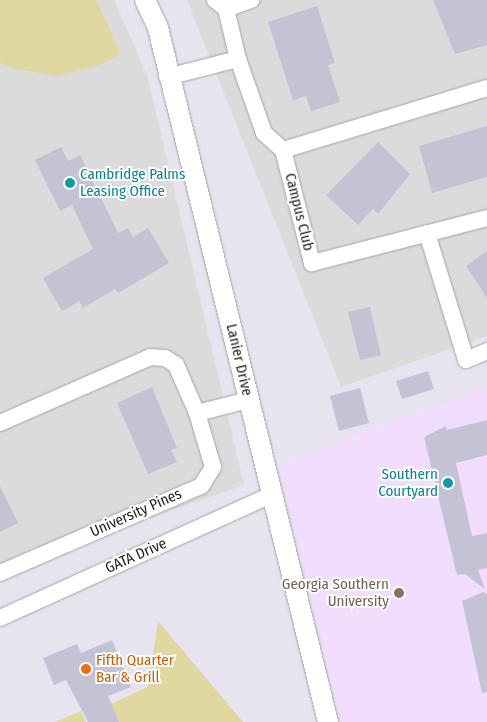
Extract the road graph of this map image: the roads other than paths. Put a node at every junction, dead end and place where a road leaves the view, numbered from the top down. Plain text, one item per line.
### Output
1 (145, 0) edge
2 (250, 0) edge
3 (221, 4) edge
4 (238, 59) junction
5 (167, 77) junction
6 (487, 88) edge
7 (283, 150) junction
8 (487, 218) edge
9 (427, 233) junction
10 (487, 351) edge
11 (248, 400) junction
12 (197, 413) junction
13 (0, 423) edge
14 (272, 494) junction
15 (0, 573) edge
16 (0, 618) edge
17 (328, 722) edge

1 - 5 street, Lanier Drive
2 - 3 street
3 - 4 street
4 - 5 street
4 - 7 street
5 - 11 street, Lanier Drive
6 - 7 street
7 - 9 street, Campus Club
8 - 9 street, Campus Club
9 - 10 street
11 - 12 street
11 - 14 street, Lanier Drive
12 - 13 street, University Pines
12 - 15 street, University Pines
14 - 16 street, GATA Drive
14 - 17 street, Lanier Drive

